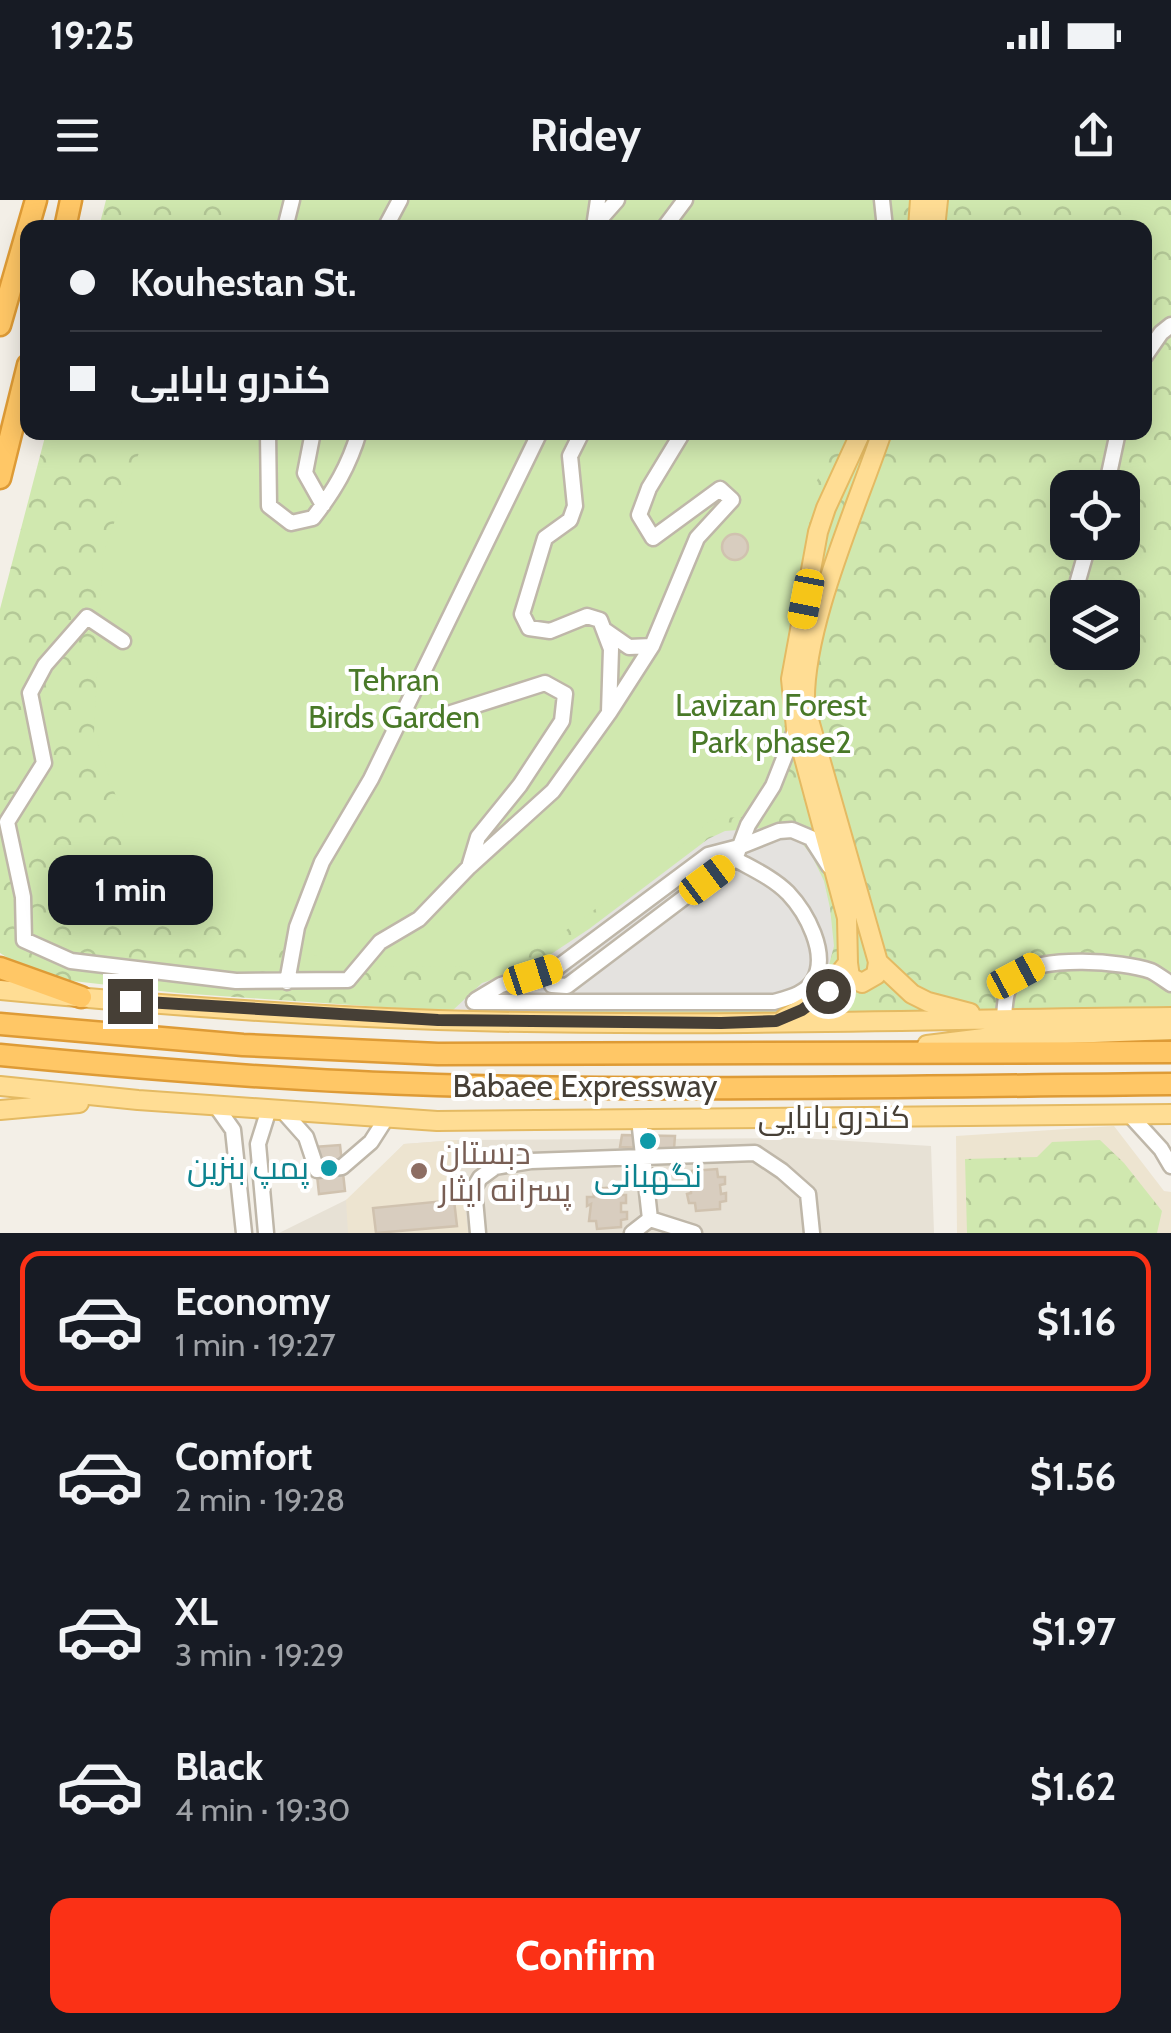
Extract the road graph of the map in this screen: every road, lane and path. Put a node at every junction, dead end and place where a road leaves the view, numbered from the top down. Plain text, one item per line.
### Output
1 (617, 200) edge
2 (600, 220) edge
3 (20, 253) edge
4 (0, 324) edge
5 (1171, 326) edge
6 (1152, 345) edge
7 (20, 397) edge
8 (268, 440) edge
9 (311, 440) edge
10 (356, 440) edge
11 (536, 440) edge
12 (578, 440) edge
13 (678, 440) edge
14 (857, 440) edge
15 (879, 440) edge
16 (1116, 440) edge
17 (1110, 470) edge
18 (0, 478) edge
19 (323, 506) junction
20 (826, 508) junction
21 (853, 514) junction
22 (606, 630) junction
23 (124, 641) dead end
24 (652, 646) junction
25 (609, 713) junction
26 (448, 714) dead end
27 (796, 728) junction
28 (737, 853) junction
29 (469, 868) junction
30 (839, 884) junction
31 (878, 962) junction
32 (848, 963) junction
33 (558, 966) junction
34 (0, 968) edge
35 (287, 982) junction
36 (1171, 984) edge
37 (0, 990) edge
38 (80, 997) junction
39 (997, 1018) junction
40 (1171, 1018) edge
41 (776, 1021) junction
42 (0, 1024) edge
43 (1171, 1030) edge
44 (1171, 1052) edge
45 (851, 1054) junction
46 (0, 1055) edge
47 (1171, 1084) edge
48 (0, 1086) edge
49 (147, 1101) junction
50 (216, 1106) junction
51 (0, 1110) edge
52 (275, 1110) junction
53 (1129, 1114) junction
54 (1171, 1114) edge
55 (387, 1117) junction
56 (640, 1118) junction
57 (646, 1157) junction
58 (1171, 1166) edge
59 (650, 1219) junction
60 (244, 1233) edge
61 (266, 1233) edge
62 (478, 1233) edge
63 (632, 1233) edge
64 (694, 1233) edge
65 (812, 1233) edge

1 - 2 street
3 - 4 highway
5 - 6 street
7 - 18 highway
8 - 19 street
9 - 19 street
10 - 19 street
11 - 35 street
12 - 22 street
13 - 24 street
14 - 20 main road
15 - 21 main road
16 - 17 street
20 - 21 main road
20 - 27 main road
21 - 31 main road
22 - 24 street
22 - 25 street
23 - 35 street
24 - 25 street
25 - 29 street
26 - 29 street
27 - 28 street
27 - 30 main road
28 - 30 street
28 - 33 street
28 - 33 street
28 - 33 street
29 - 35 street
30 - 32 main road
31 - 32 main road
31 - 39 main road
32 - 41 main road
34 - 38 highway
36 - 39 street
37 - 38 main road
38 - 41 main road
39 - 40 main road
39 - 41 main road
42 - 45 highway, Babaee Expressway
43 - 45 main road
44 - 45 highway, Babaee Expressway
46 - 47 highway, Babaee Expressway
48 - 49 main road
49 - 50 main road, کندرو بابایی
49 - 51 main road
50 - 52 main road, کندرو بابایی
50 - 60 street
52 - 55 main road, کندرو بابایی
52 - 55 street
52 - 61 street
53 - 54 main road, کندرو بابایی
53 - 56 main road, کندرو بابایی
53 - 58 street
55 - 56 main road, کندرو بابایی
56 - 57 street
57 - 59 street
57 - 62 street
57 - 65 street
59 - 63 street
59 - 64 street

